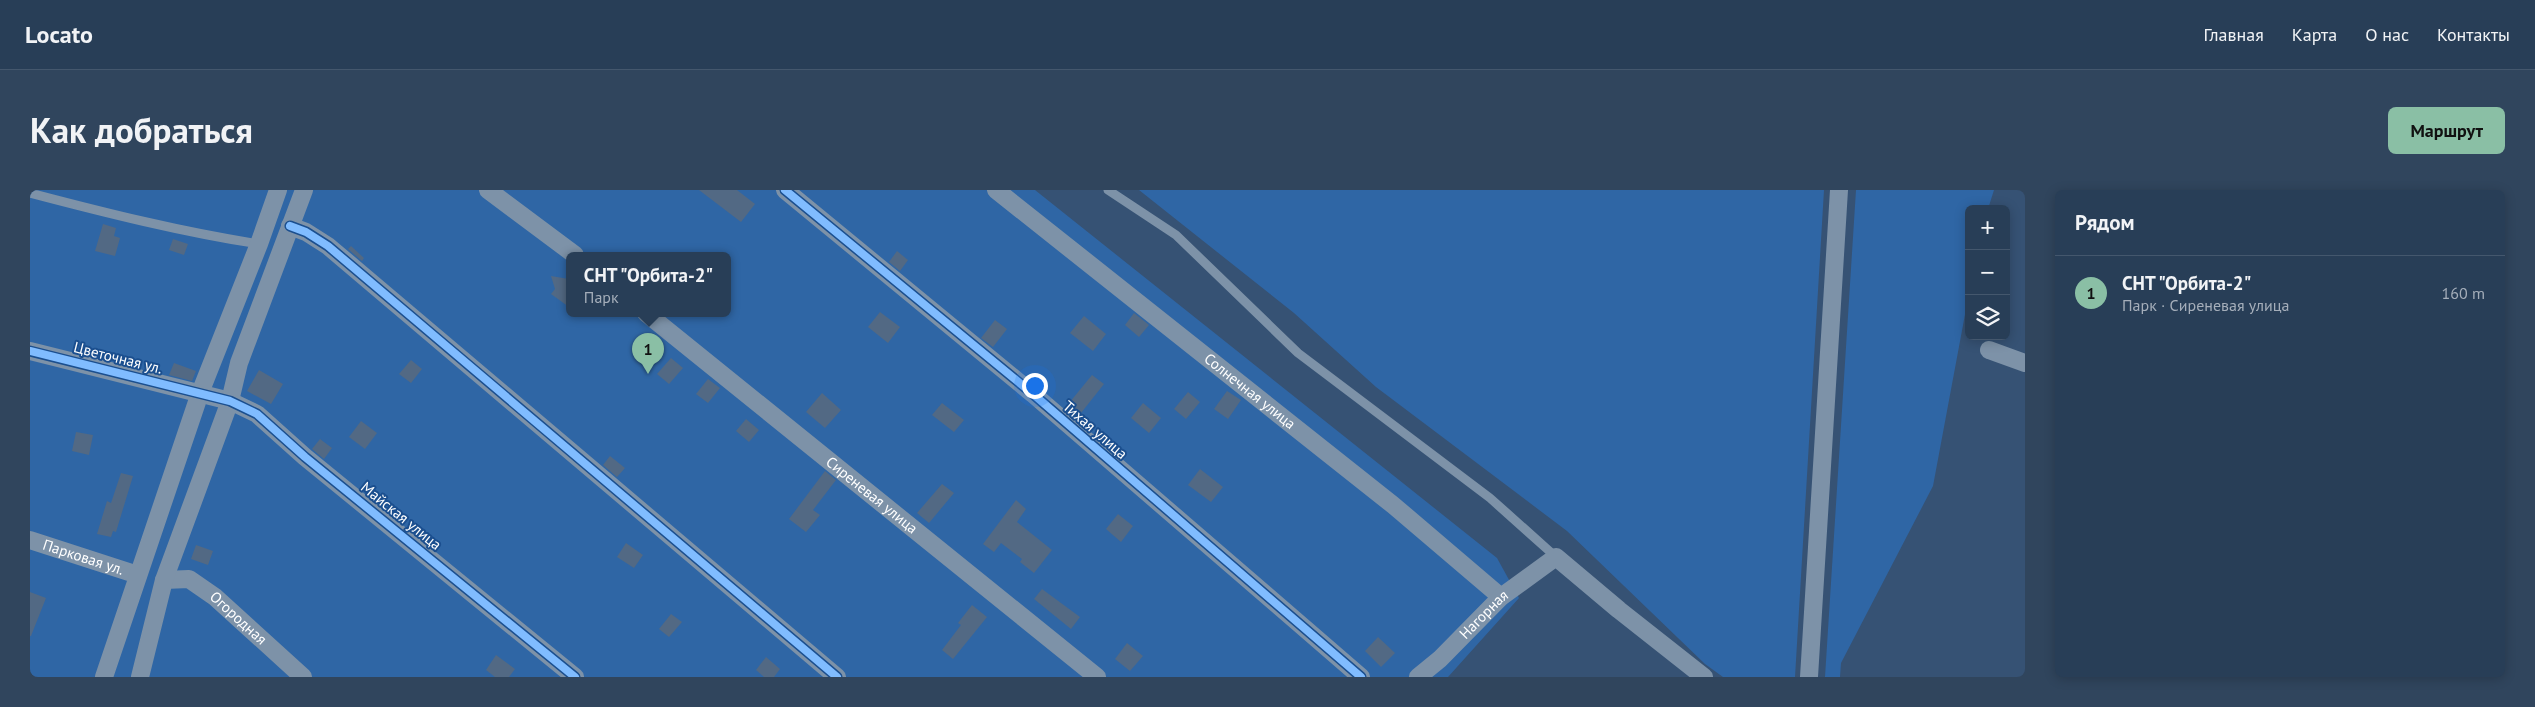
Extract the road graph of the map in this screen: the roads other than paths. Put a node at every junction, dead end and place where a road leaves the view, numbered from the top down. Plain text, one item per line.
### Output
1 (278, 190) edge
2 (304, 190) edge
3 (488, 190) edge
4 (785, 190) edge
5 (996, 190) edge
6 (1108, 190) edge
7 (1839, 190) edge
8 (30, 193) edge
9 (290, 226) junction
10 (259, 244) junction
11 (571, 252) edge
12 (651, 317) edge
13 (1990, 350) dead end
14 (30, 351) edge
15 (2025, 362) edge
16 (200, 393) junction
17 (230, 401) junction
18 (30, 540) edge
19 (1556, 557) junction
20 (138, 574) junction
21 (164, 580) junction
22 (1501, 597) junction
23 (104, 677) edge
24 (140, 677) edge
25 (303, 677) edge
26 (575, 677) edge
27 (837, 677) edge
28 (1097, 677) edge
29 (1361, 677) edge
30 (1418, 677) edge
31 (1704, 677) edge
32 (1809, 677) edge

1 - 10 street
2 - 9 street
3 - 11 street
4 - 29 street, Тихая улица
5 - 22 street, Солнечная улица
6 - 19 lane
7 - 32 street
8 - 10 lane
9 - 17 street
9 - 27 street
10 - 16 street
12 - 28 street, Сиреневая улица
13 - 15 street
14 - 16 street, Цветочная ул.
16 - 17 street, Майская улица
16 - 20 street
17 - 21 street
17 - 26 street, Майская улица
18 - 20 street, Парковая ул.
19 - 22 street, Нагорная
19 - 31 street
20 - 23 street
21 - 24 street
21 - 25 street, Огородная
22 - 30 street, Нагорная

